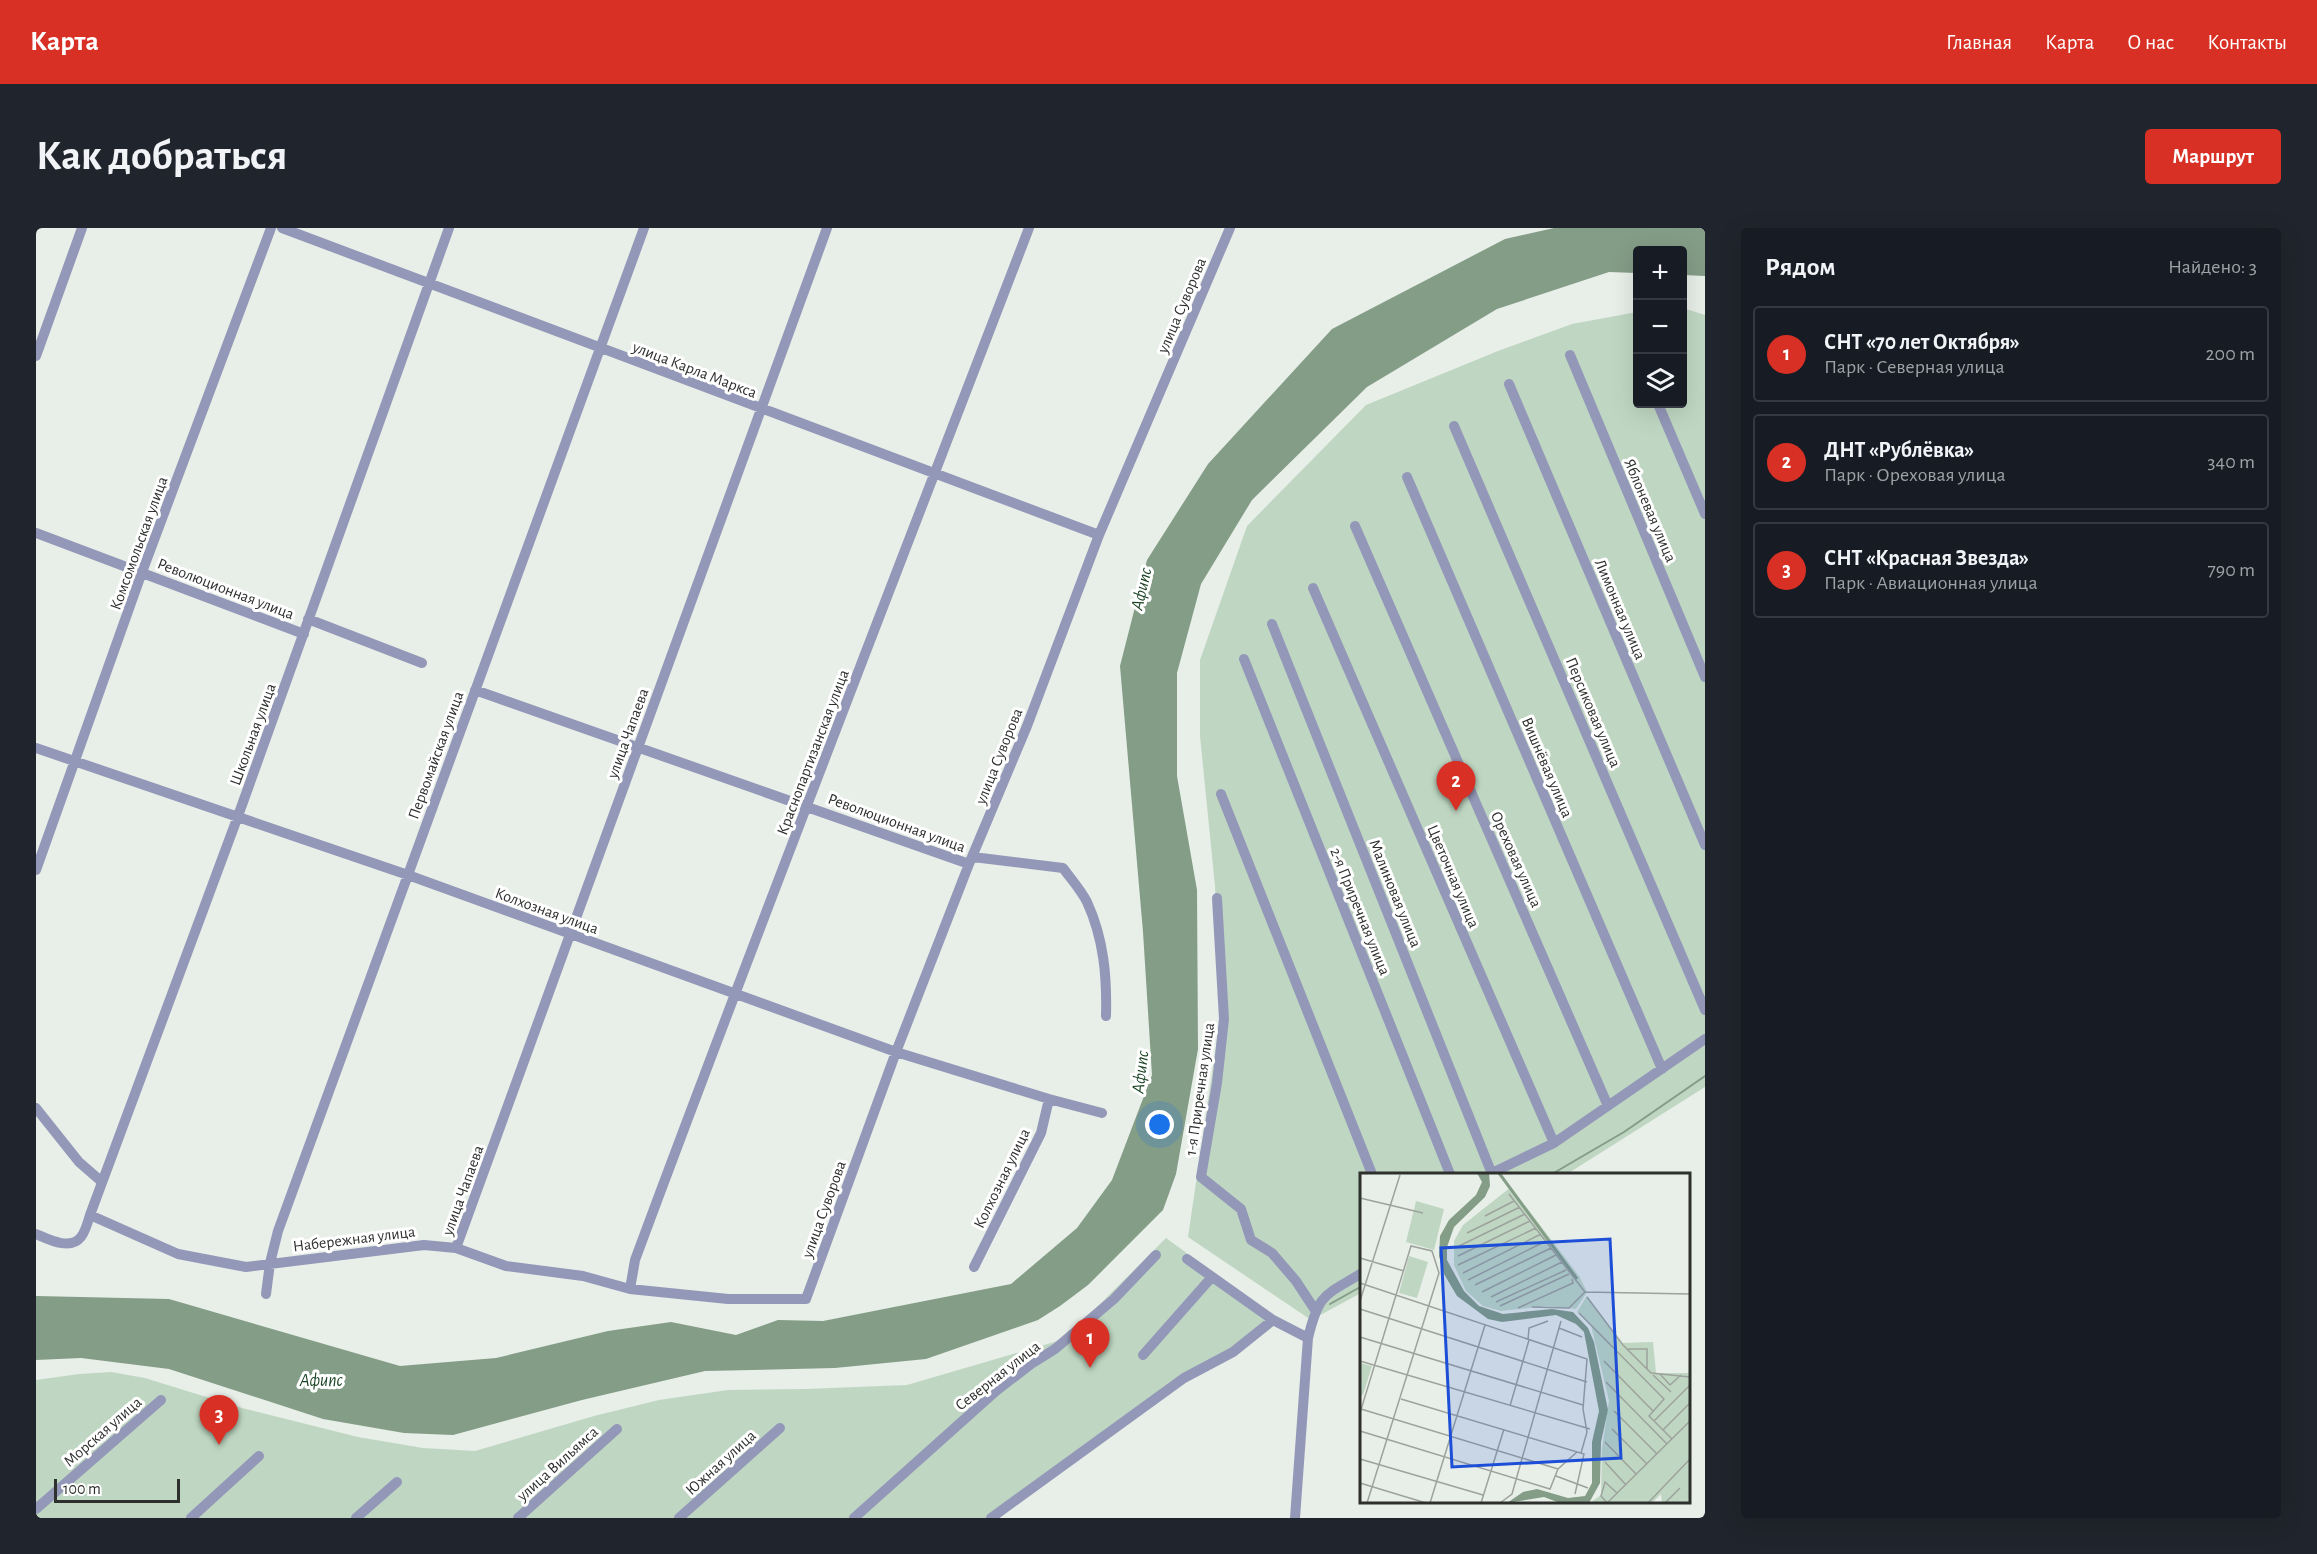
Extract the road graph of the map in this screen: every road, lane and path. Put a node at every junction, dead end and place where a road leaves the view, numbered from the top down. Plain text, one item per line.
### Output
1 (82, 228) edge
2 (271, 228) edge
3 (282, 228) edge
4 (449, 228) edge
5 (644, 228) edge
6 (827, 228) edge
7 (1029, 228) edge
8 (1230, 228) edge
9 (429, 284) junction
10 (599, 348) junction
11 (1570, 355) dead end
12 (36, 356) edge
13 (1509, 384) dead end
14 (1661, 408) edge
15 (760, 409) junction
16 (1454, 426) dead end
17 (935, 474) junction
18 (1407, 477) dead end
19 (1705, 514) edge
20 (1355, 526) dead end
21 (36, 532) edge
22 (1099, 535) junction
23 (142, 572) junction
24 (1313, 588) dead end
25 (308, 619) junction
26 (1272, 624) dead end
27 (304, 634) junction
28 (1244, 659) dead end
29 (422, 663) dead end
30 (1705, 677) edge
31 (475, 690) junction
32 (638, 747) junction
33 (36, 748) edge
34 (75, 761) junction
35 (1221, 794) dead end
36 (808, 806) junction
37 (238, 816) junction
38 (1705, 845) edge
39 (971, 860) junction
40 (36, 870) edge
41 (408, 875) junction
42 (1217, 898) dead end
43 (572, 935) junction
44 (734, 994) junction
45 (1705, 1010) edge
46 (1106, 1016) dead end
47 (1705, 1039) edge
48 (896, 1052) junction
49 (1662, 1069) junction
50 (1049, 1099) junction
51 (1608, 1106) junction
52 (36, 1108) edge
53 (1102, 1113) dead end
54 (1554, 1143) junction
55 (1372, 1173) edge
56 (1450, 1173) edge
57 (1491, 1173) edge
58 (1493, 1173) edge
59 (102, 1182) junction
60 (90, 1215) junction
61 (36, 1234) edge
62 (456, 1248) junction
63 (1156, 1255) dead end
64 (1187, 1260) dead end
65 (270, 1263) junction
66 (974, 1267) dead end
67 (1360, 1274) edge
68 (1210, 1278) junction
69 (630, 1290) junction
70 (266, 1294) dead end
71 (806, 1299) joint
72 (1314, 1310) junction
73 (1273, 1320) junction
74 (1308, 1338) junction
75 (1143, 1355) dead end
76 (161, 1400) dead end
77 (780, 1428) dead end
78 (616, 1429) dead end
79 (259, 1456) dead end
80 (397, 1482) dead end
81 (36, 1509) edge
82 (191, 1518) edge
83 (356, 1518) edge
84 (518, 1518) edge
85 (680, 1518) edge
86 (854, 1518) edge
87 (991, 1518) edge
88 (1295, 1518) edge

1 - 12 street
2 - 23 street, Комсомольская улица
3 - 9 street, улица Карла Маркса
4 - 9 street, Школьная улица
5 - 10 street, Первомайская улица
6 - 15 street, улица Чапаева
7 - 17 street, Краснопартизанская улица
8 - 22 street, улица Суворова
9 - 10 street, улица Карла Маркса
9 - 25 street, Школьная улица
10 - 15 street, улица Карла Маркса
10 - 31 street, Первомайская улица
11 - 30 street, Яблоневая улица
13 - 38 street, Лимонная улица
14 - 19 street
15 - 17 street, улица Карла Маркса
15 - 32 street, улица Чапаева
16 - 45 street, Персиковая улица
17 - 22 street, улица Карла Маркса
17 - 36 street, Краснопартизанская улица
18 - 49 street, Вишнёвая улица
20 - 51 street, Ореховая улица
21 - 23 street, Революционная улица
22 - 39 street, улица Суворова
23 - 27 street, Революционная улица
23 - 34 street, Комсомольская улица
24 - 54 street, Цветочная улица
25 - 27 street, Школьная улица
25 - 29 street, Революционная улица
26 - 57 street, Малиновая улица
27 - 37 street, Школьная улица
28 - 56 street, 2-я Приречная улица
31 - 32 street, Революционная улица
31 - 41 street, Первомайская улица
32 - 36 street, Революционная улица
32 - 43 street, улица Чапаева
33 - 34 street, Колхозная улица
34 - 37 street, Колхозная улица
34 - 40 street, Комсомольская улица
35 - 55 street
36 - 39 street, Революционная улица
36 - 44 street, Краснопартизанская улица
37 - 41 street, Колхозная улица
37 - 59 street, Школьная улица
39 - 46 street, Революционная улица
39 - 48 street, улица Суворова
41 - 43 street, Колхозная улица
41 - 65 street, Первомайская улица
42 - 72 street, 1-я Приречная улица
43 - 44 street, Колхозная улица
43 - 62 street, улица Чапаева
44 - 48 street, Колхозная улица
44 - 69 street, Краснопартизанская улица
47 - 49 street
48 - 50 street, Колхозная улица
48 - 71 street, улица Суворова
49 - 51 street
50 - 53 street, Колхозная улица
50 - 66 street, Колхозная улица
51 - 54 street
52 - 59 street
54 - 58 street
59 - 60 street, Школьная улица
60 - 61 street, Школьная улица
60 - 65 street, Набережная улица
62 - 65 street, Набережная улица
62 - 69 street, Набережная улица
63 - 86 street, Северная улица
64 - 68 street
65 - 70 street, Первомайская улица
67 - 72 street
68 - 73 street
68 - 75 street
69 - 71 street, Набережная улица
72 - 74 street
73 - 74 street
73 - 87 street
74 - 88 street
76 - 81 street, Морская улица
77 - 85 street, Южная улица
78 - 84 street, улица Вильямса
79 - 82 street
80 - 83 street

